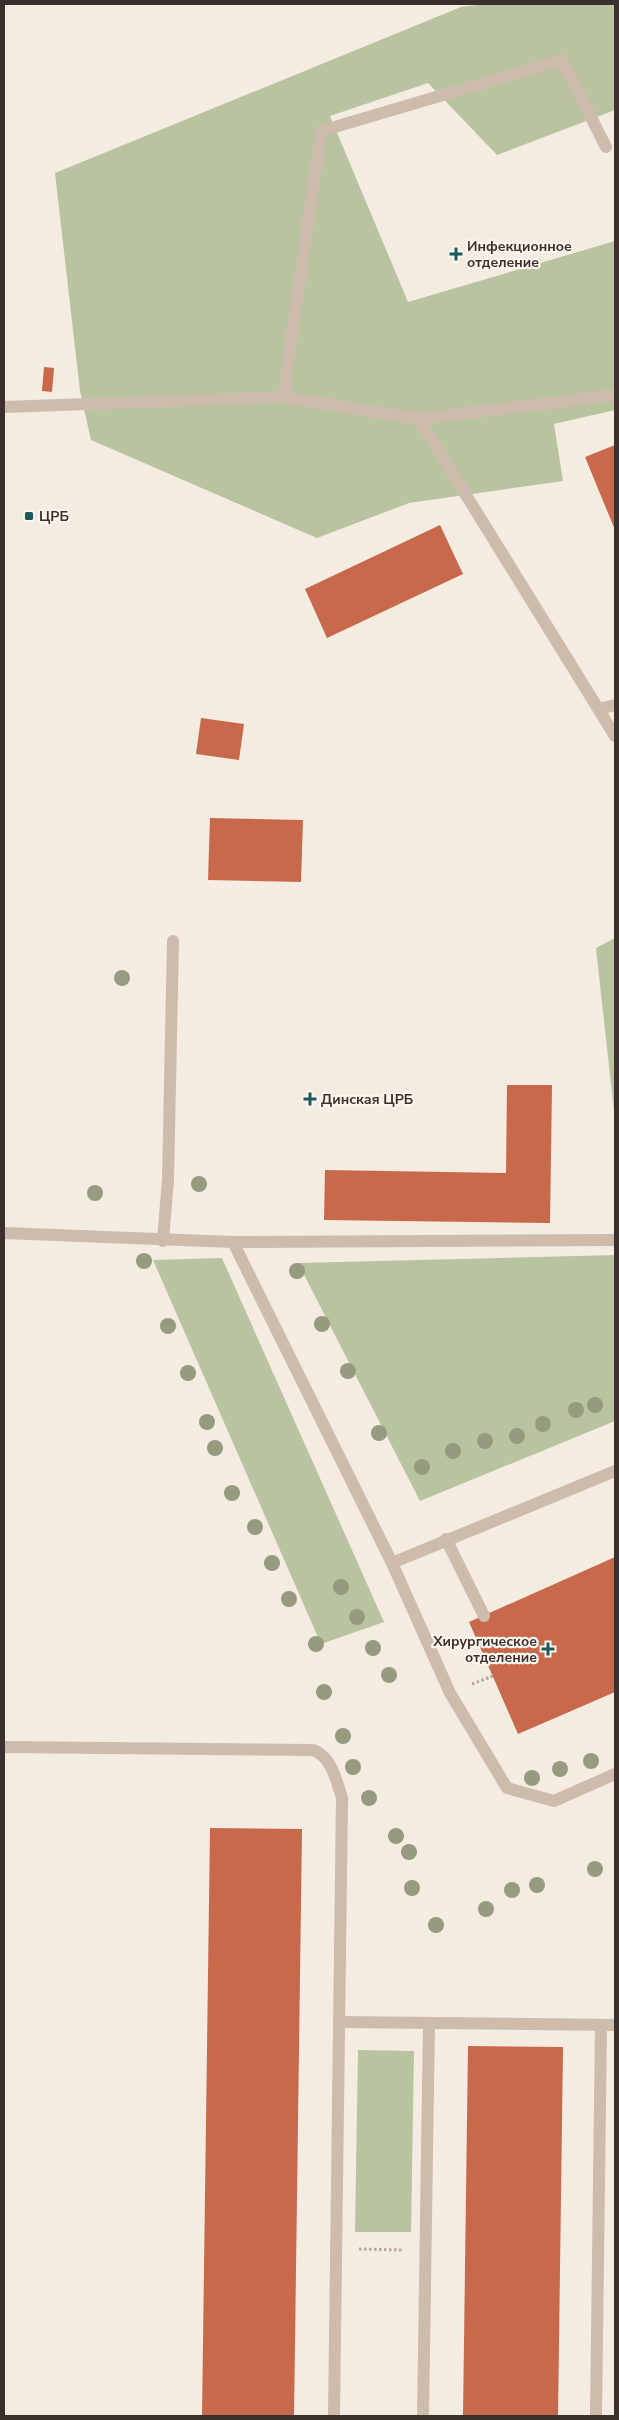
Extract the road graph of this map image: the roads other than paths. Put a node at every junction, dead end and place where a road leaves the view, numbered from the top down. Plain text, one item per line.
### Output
1 (606, 147) dead end
2 (615, 395) edge
3 (283, 397) junction
4 (4, 407) edge
5 (419, 420) junction
6 (615, 704) edge
7 (599, 709) junction
8 (615, 736) edge
9 (173, 940) dead end
10 (4, 1233) edge
11 (615, 1240) edge
12 (163, 1241) junction
13 (233, 1242) junction
14 (615, 1471) edge
15 (446, 1539) junction
16 (392, 1563) junction
17 (484, 1616) dead end
18 (4, 1747) edge
19 (615, 1774) edge
20 (339, 2022) junction
21 (429, 2023) junction
22 (601, 2025) junction
23 (615, 2025) edge
24 (334, 2416) edge
25 (423, 2416) edge
26 (596, 2416) edge

1 - 3 lane
2 - 5 lane
3 - 4 lane
3 - 5 lane
5 - 7 lane
6 - 7 lane
7 - 8 lane
9 - 12 lane
10 - 12 lane
11 - 13 lane
12 - 13 lane
13 - 16 lane
14 - 15 lane
15 - 16 lane
15 - 17 lane
16 - 19 lane
18 - 20 lane
20 - 21 lane
20 - 24 lane
21 - 22 lane
21 - 25 lane
22 - 23 lane
22 - 26 lane

